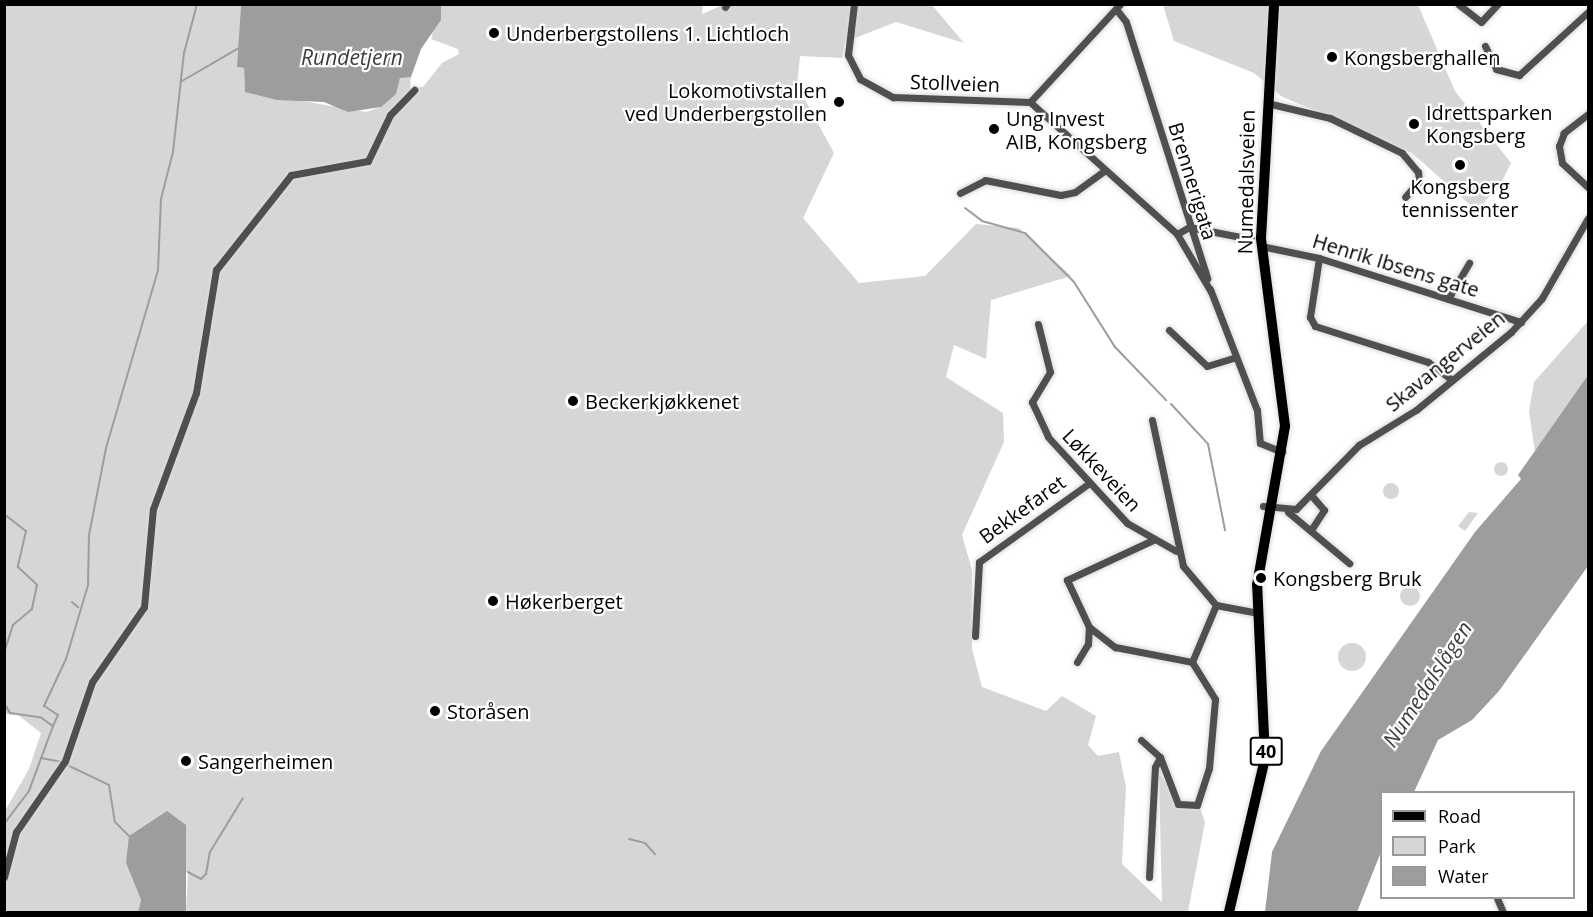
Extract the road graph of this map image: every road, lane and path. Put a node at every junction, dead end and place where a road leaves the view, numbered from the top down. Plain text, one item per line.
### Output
1 (854, 4) edge
2 (1274, 4) edge
3 (1280, 4) edge
4 (1458, 4) edge
5 (1498, 4) edge
6 (1118, 7) edge
7 (1588, 12) edge
8 (1270, 44) junction
9 (1485, 46) dead end
10 (414, 90) dead end
11 (1030, 102) junction
12 (1266, 104) junction
13 (1588, 114) edge
14 (1104, 171) junction
15 (1588, 187) edge
16 (960, 193) dead end
17 (1405, 197) dead end
18 (1588, 218) edge
19 (1189, 227) junction
20 (1177, 234) junction
21 (1251, 239) dead end
22 (1261, 246) junction
23 (1319, 258) junction
24 (1469, 263) dead end
25 (1211, 292) junction
26 (1448, 299) junction
27 (1521, 322) junction
28 (1038, 324) dead end
29 (1169, 330) dead end
30 (1236, 357) junction
31 (1452, 380) junction
32 (1152, 420) dead end
33 (1279, 452) junction
34 (1088, 484) junction
35 (1311, 496) junction
36 (1266, 507) junction
37 (1288, 512) junction
38 (1311, 530) junction
39 (1153, 540) junction
40 (1176, 551) junction
41 (1349, 563) dead end
42 (1216, 605) junction
43 (1257, 613) junction
44 (1087, 623) junction
45 (975, 636) dead end
46 (1077, 662) dead end
47 (1192, 662) junction
48 (1141, 740) dead end
49 (1160, 757) junction
50 (4, 877) edge
51 (1149, 877) dead end
52 (1229, 912) edge

1 - 11 street, Stollveien
2 - 8 main road, Numedalsveien / 40
3 - 8 main road, Numedalsveien / 40
4 - 5 street
6 - 11 street
6 - 19 street, Brennerigata
7 - 9 street
8 - 12 main road, Numedalsveien / 40
10 - 50 street
11 - 14 street
12 - 17 street
12 - 22 main road, Numedalsveien / 40
13 - 15 street
14 - 16 street
14 - 20 street
18 - 27 street, Skavangerveien
19 - 20 street
19 - 21 street
19 - 25 street, Brennerigata
20 - 25 street
22 - 23 street, Henrik Ibsens gate
22 - 33 main road, Numedalsveien / 40
23 - 26 street, Henrik Ibsens gate
23 - 31 street
24 - 26 street
25 - 30 street, Brennerigata
26 - 27 street, Henrik Ibsens gate
27 - 31 street, Skavangerveien
28 - 34 street, Løkkeveien
29 - 30 street
30 - 33 street, Brennerigata
31 - 35 street, Skavangerveien
32 - 40 street
33 - 36 main road, Numedalsveien / 40
34 - 39 street, Løkkeveien
34 - 45 street, Bekkefaret
35 - 37 street, Skavangerveien
35 - 38 street
36 - 37 street
36 - 43 main road, Numedalsveien / 40
37 - 38 street
38 - 41 street
39 - 40 street, Løkkeveien
39 - 44 street
40 - 42 street
42 - 43 street
42 - 47 street
43 - 52 main road, Numedalsveien / 40
44 - 46 street
44 - 47 street
47 - 49 street
48 - 49 street
49 - 51 street

